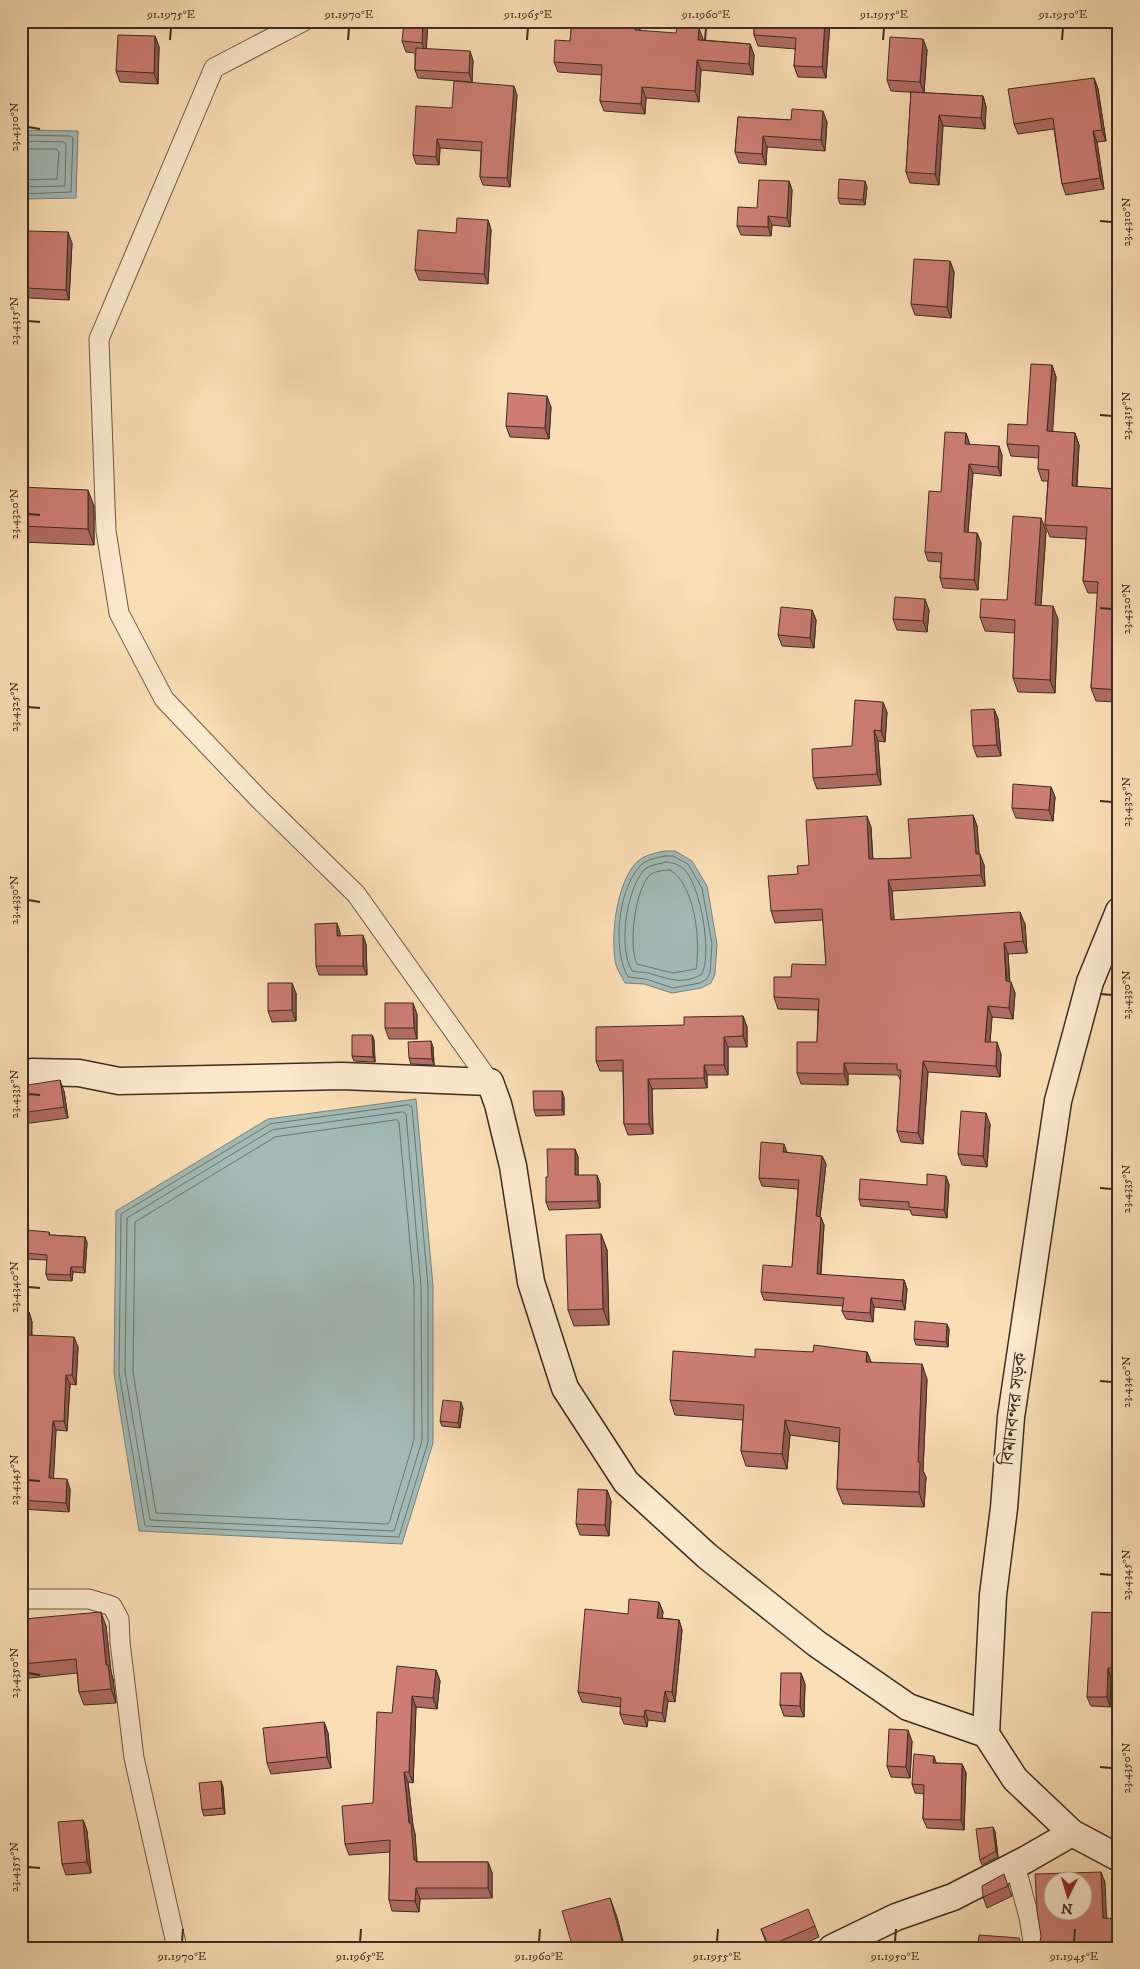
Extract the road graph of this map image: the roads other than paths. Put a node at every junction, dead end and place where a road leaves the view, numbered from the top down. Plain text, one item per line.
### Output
1 (304, 21) edge
2 (1119, 912) edge
3 (21, 1074) edge
4 (490, 1082) junction
5 (21, 1599) edge
6 (986, 1734) junction
7 (1072, 1833) junction
8 (1119, 1858) edge
9 (1015, 1865) junction
10 (177, 1948) edge
11 (832, 1948) edge
12 (1034, 1948) edge

1 - 4 street
2 - 6 main road, বিমানবন্দর সড়ক
3 - 4 main road
4 - 6 main road
5 - 10 street
6 - 7 main road
7 - 8 main road
7 - 9 main road
9 - 11 main road
9 - 12 street

